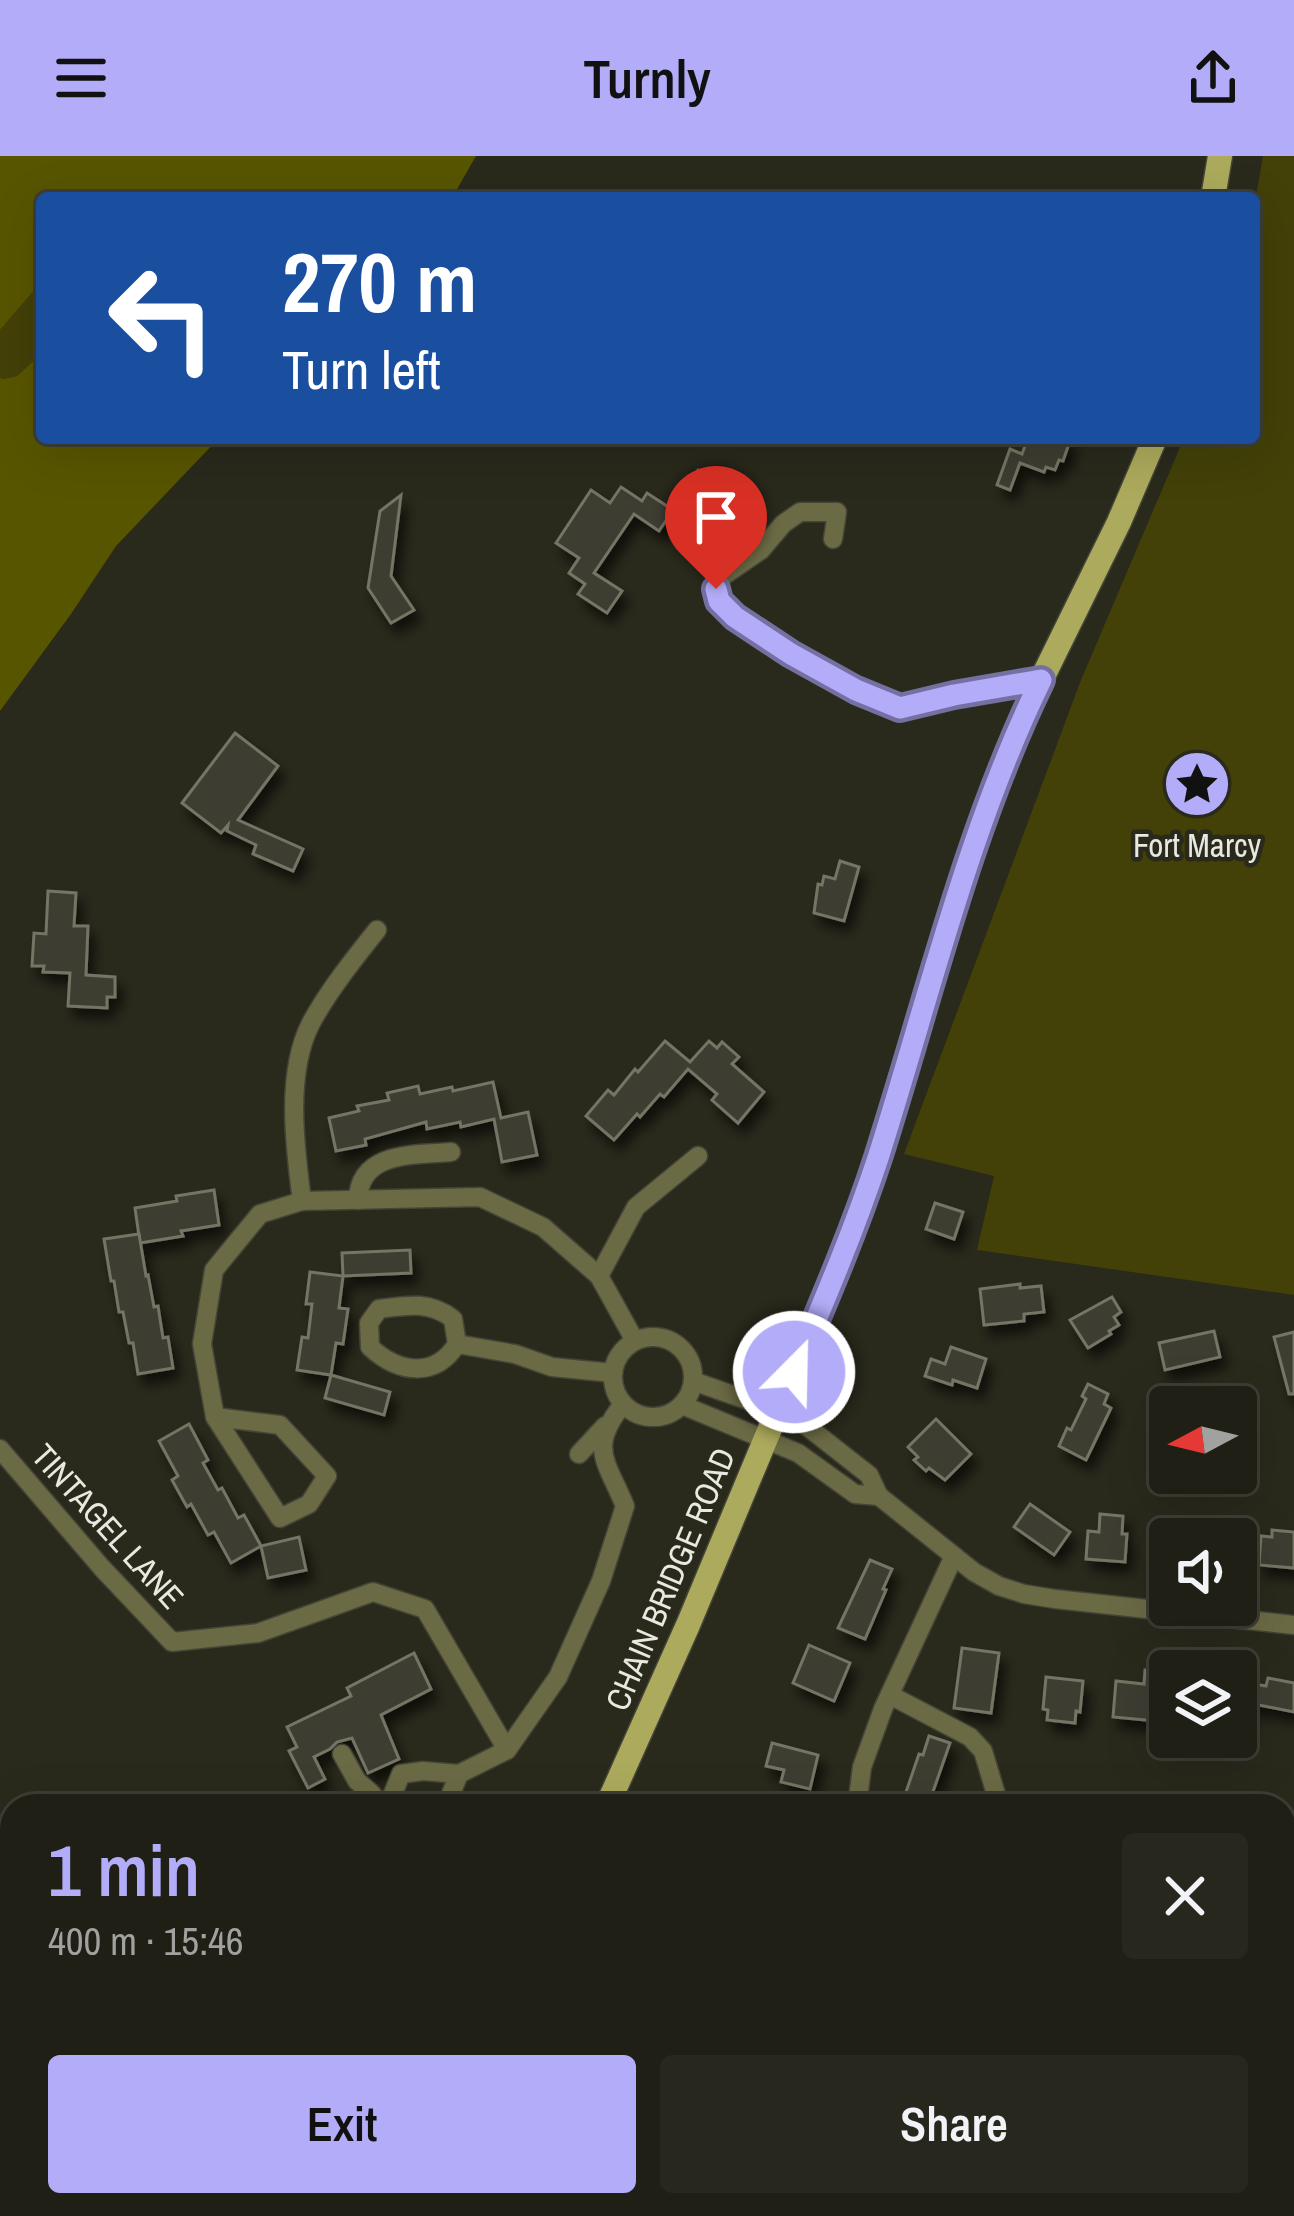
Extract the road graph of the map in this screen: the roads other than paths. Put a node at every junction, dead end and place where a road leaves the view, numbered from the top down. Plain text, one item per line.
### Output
1 (1220, 156) edge
2 (1214, 192) edge
3 (1152, 444) edge
4 (833, 539) dead end
5 (1041, 680) junction
6 (377, 930) dead end
7 (451, 1152) dead end
8 (698, 1156) dead end
9 (358, 1200) junction
10 (302, 1202) junction
11 (599, 1276) junction
12 (635, 1341) junction
13 (457, 1344) junction
14 (613, 1373) junction
15 (693, 1381) junction
16 (623, 1404) junction
17 (682, 1406) junction
18 (778, 1411) junction
19 (215, 1417) junction
20 (605, 1426) junction
21 (767, 1438) junction
22 (0, 1449) edge
23 (579, 1454) dead end
24 (879, 1496) junction
25 (953, 1556) junction
26 (1294, 1624) edge
27 (890, 1695) junction
28 (507, 1750) junction
29 (342, 1754) dead end
30 (459, 1774) junction
31 (372, 1794) edge
32 (391, 1794) edge
33 (451, 1794) edge
34 (612, 1794) edge
35 (858, 1794) edge
36 (996, 1794) edge

1 - 2 main road
3 - 5 main road, CHAIN BRIDGE ROAD
4 - 5 street
5 - 18 main road, CHAIN BRIDGE ROAD
6 - 10 street
7 - 9 street
8 - 11 street
9 - 10 street
9 - 11 street
10 - 19 street
11 - 12 street
12 - 14 street
12 - 15 street
13 - 13 street
13 - 14 street
14 - 16 street
15 - 17 street
15 - 18 street
16 - 17 street
16 - 20 street
17 - 21 street
18 - 21 main road, CHAIN BRIDGE ROAD
18 - 24 street
19 - 19 street
20 - 23 street
20 - 28 street
21 - 24 street
21 - 34 main road, CHAIN BRIDGE ROAD
22 - 28 street, TINTAGEL LANE
24 - 25 street
25 - 26 street
25 - 27 street
27 - 35 street
27 - 36 street
28 - 30 street
29 - 31 street
30 - 32 street
30 - 33 street

